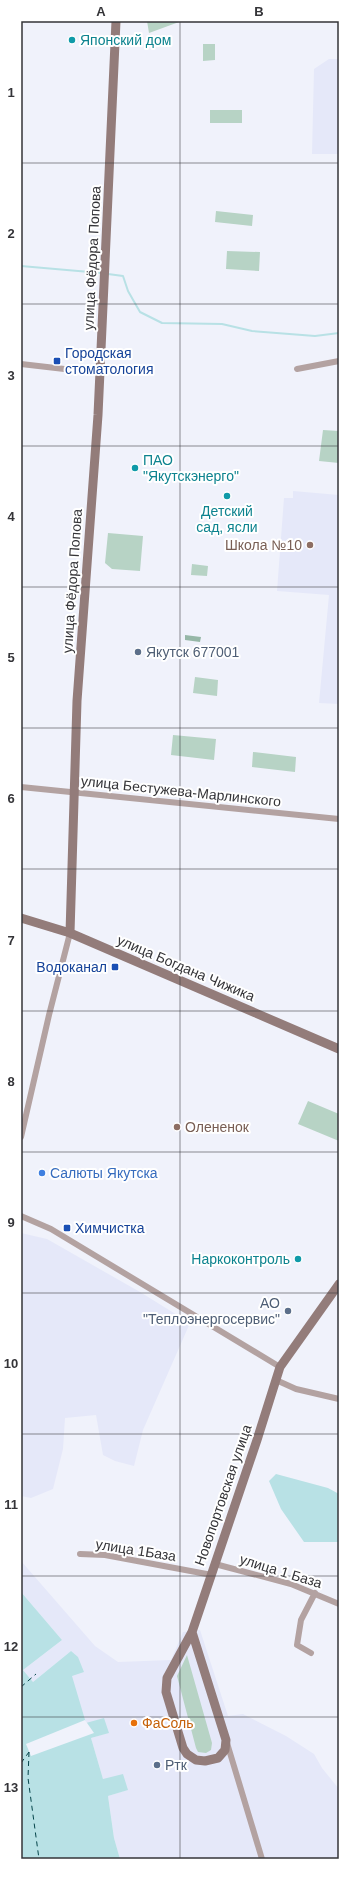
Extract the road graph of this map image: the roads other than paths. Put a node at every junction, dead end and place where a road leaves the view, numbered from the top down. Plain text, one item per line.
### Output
1 (116, 21) edge
2 (339, 361) edge
3 (21, 364) edge
4 (297, 369) dead end
5 (99, 373) junction
6 (21, 787) edge
7 (74, 792) junction
8 (339, 819) edge
9 (21, 918) edge
10 (70, 933) junction
11 (339, 1049) edge
12 (21, 1138) edge
13 (21, 1216) edge
14 (339, 1284) edge
15 (280, 1367) junction
16 (276, 1380) junction
17 (339, 1398) edge
18 (80, 1554) dead end
19 (215, 1564) junction
20 (212, 1575) junction
21 (314, 1593) junction
22 (339, 1604) edge
23 (192, 1632) junction
24 (311, 1653) dead end
25 (226, 1740) junction
26 (262, 1859) edge

1 - 5 street, улица Фёдора Попова
2 - 4 street
3 - 5 street
5 - 7 street, улица Фёдора Попова
6 - 7 street, улица Бестужева-Марлинского
7 - 8 street, улица Бестужева-Марлинского
7 - 10 street, улица Фёдора Попова
9 - 10 street, улица Богдана Чижика
10 - 11 street, улица Богдана Чижика
10 - 12 street, улица Фёдора Попова
13 - 15 street
14 - 15 street, Новопортовская улица
15 - 16 street, Новопортовская улица
16 - 17 street
16 - 19 street, Новопортовская улица
18 - 20 street, улица 1База
19 - 20 street, Новопортовская улица
19 - 21 street, улица 1 База
20 - 23 street, Новопортовская улица
21 - 22 street, улица 1 База
21 - 24 street
23 - 25 street
23 - 25 street, Новопортовская улица
25 - 26 street

